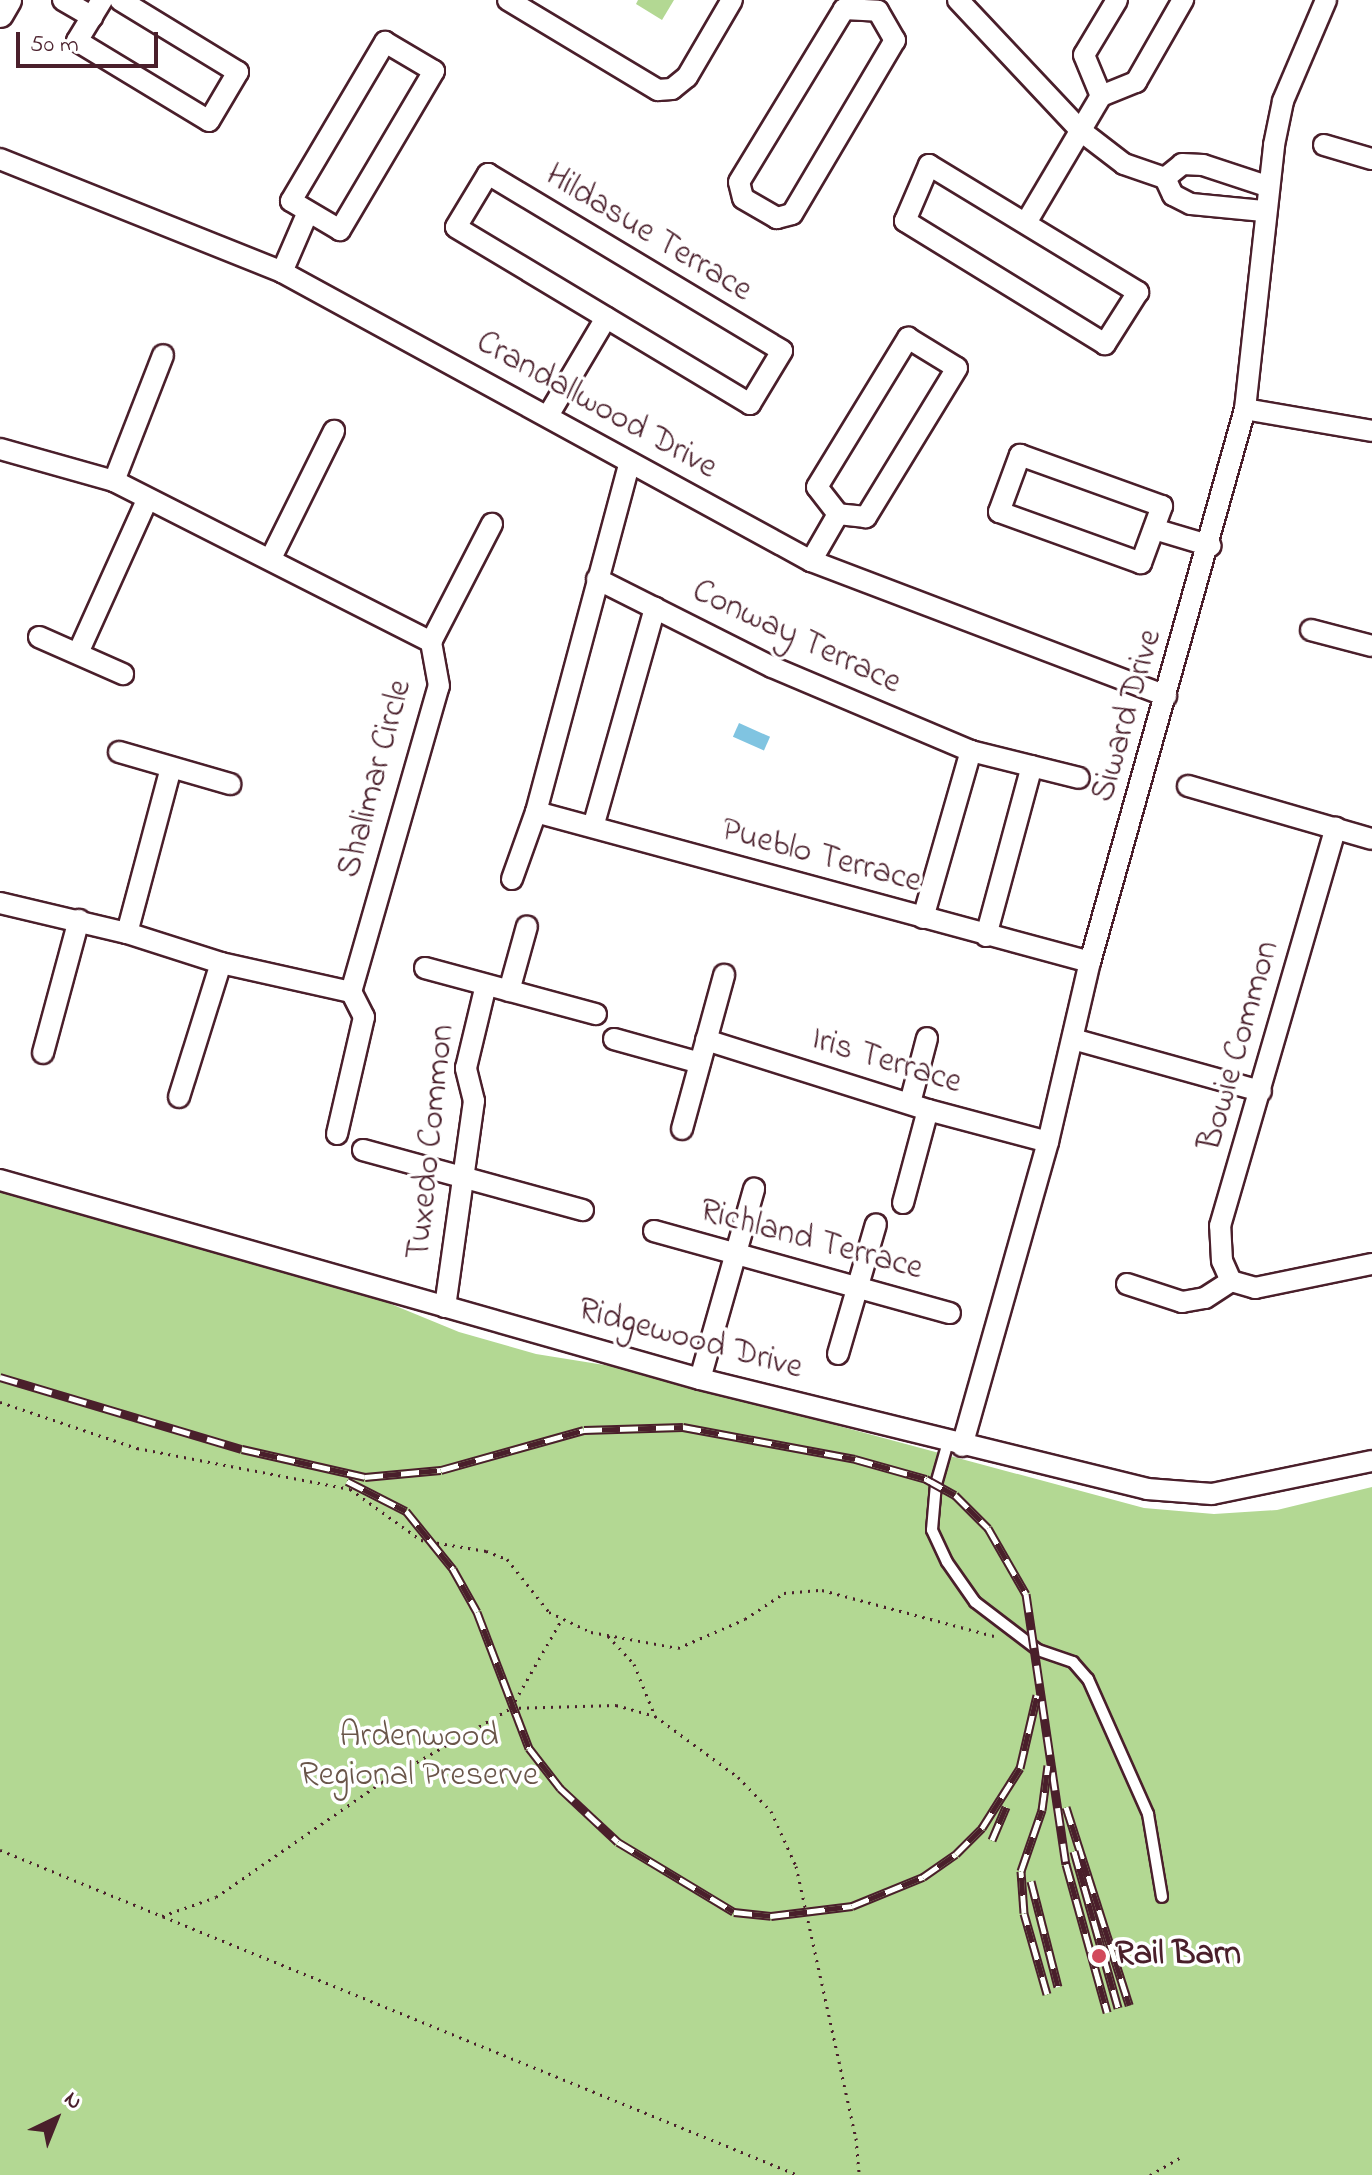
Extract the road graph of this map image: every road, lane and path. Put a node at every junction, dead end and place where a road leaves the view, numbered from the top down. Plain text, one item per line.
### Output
1 (8, 0) edge
2 (63, 0) edge
3 (120, 0) edge
4 (508, 0) edge
5 (732, 0) edge
6 (958, 0) edge
7 (1117, 0) edge
8 (1183, 0) edge
9 (1326, 0) edge
10 (882, 6) edge
11 (97, 8) edge
12 (0, 14) edge
13 (1101, 96) junction
14 (1081, 131) junction
15 (1324, 145) dead end
16 (0, 159) edge
17 (1372, 159) edge
18 (1165, 178) junction
19 (1267, 186) junction
20 (1264, 211) junction
21 (308, 212) junction
22 (1027, 221) junction
23 (282, 272) junction
24 (606, 318) junction
25 (163, 355) dead end
26 (1245, 409) junction
27 (549, 414) junction
28 (334, 431) dead end
29 (1372, 431) edge
30 (0, 449) edge
31 (630, 462) junction
32 (114, 481) junction
33 (147, 500) junction
34 (838, 514) junction
35 (492, 524) dead end
36 (1154, 529) junction
37 (1211, 546) junction
38 (271, 558) junction
39 (811, 561) junction
40 (597, 579) junction
41 (655, 608) junction
42 (1311, 630) dead end
43 (39, 637) dead end
44 (431, 642) junction
45 (1372, 646) edge
46 (78, 653) junction
47 (123, 674) dead end
48 (1166, 696) junction
49 (971, 751) junction
50 (119, 752) dead end
51 (1032, 766) junction
52 (171, 768) junction
53 (1079, 778) dead end
54 (230, 784) dead end
55 (1188, 786) dead end
56 (536, 812) junction
57 (593, 827) junction
58 (1336, 828) junction
59 (1372, 839) edge
60 (512, 879) dead end
61 (0, 903) edge
62 (923, 918) junction
63 (79, 920) junction
64 (527, 926) dead end
65 (127, 933) junction
66 (986, 936) junction
67 (1090, 962) junction
68 (221, 963) junction
69 (425, 968) dead end
70 (724, 975) dead end
71 (486, 985) junction
72 (509, 991) junction
73 (351, 992) junction
74 (596, 1014) dead end
75 (927, 1038) dead end
76 (614, 1039) dead end
77 (1073, 1039) junction
78 (706, 1040) junction
79 (43, 1053) dead end
80 (700, 1063) junction
81 (1261, 1091) junction
82 (179, 1097) dead end
83 (919, 1107) junction
84 (682, 1129) dead end
85 (337, 1134) dead end
86 (1048, 1142) junction
87 (363, 1150) dead end
88 (464, 1178) junction
89 (0, 1180) edge
90 (754, 1189) dead end
91 (903, 1203) dead end
92 (583, 1210) dead end
93 (876, 1224) dead end
94 (654, 1231) dead end
95 (735, 1254) junction
96 (1372, 1264) edge
97 (1231, 1281) junction
98 (1127, 1284) dead end
99 (857, 1288) junction
100 (445, 1307) junction
101 (950, 1313) dead end
102 (838, 1354) dead end
103 (700, 1379) junction
104 (0, 1402) edge
105 (955, 1444) junction
106 (1372, 1461) edge
107 (562, 1619) junction
108 (608, 1636) junction
109 (1004, 1639) dead end
110 (511, 1708) junction
111 (655, 1716) junction
112 (0, 1850) edge
113 (1162, 1897) dead end
114 (162, 1916) junction
115 (1180, 2158) dead end
116 (798, 2175) edge
117 (859, 2175) edge
118 (1150, 2175) edge

1 - 12 street
2 - 11 street
3 - 11 street
4 - 5 street
6 - 14 street
7 - 13 street
8 - 13 street
9 - 19 street, Siward Drive
10 - 10 street
13 - 14 street
14 - 18 street
14 - 22 street
15 - 17 street
16 - 23 street, Crandallwood Drive
18 - 19 street
18 - 20 street
19 - 20 street, Siward Drive
20 - 26 street, Siward Drive
21 - 21 street
21 - 23 street
22 - 22 street
23 - 27 street, Crandallwood Drive
24 - 24 street, Hildasue Terrace
24 - 27 street
25 - 32 street
26 - 29 street
26 - 37 street, Siward Drive
27 - 31 street, Crandallwood Drive
28 - 38 street
30 - 32 street, Shalimar Circle
31 - 39 street, Crandallwood Drive
31 - 40 street
32 - 33 street, Shalimar Circle
33 - 38 street, Shalimar Circle
33 - 46 street
34 - 34 street
34 - 39 street
35 - 44 street
36 - 36 street
36 - 37 street
37 - 48 street, Siward Drive
38 - 44 street, Shalimar Circle
39 - 48 street, Crandallwood Drive
40 - 41 street, Conway Terrace
40 - 56 street
41 - 49 street, Conway Terrace
41 - 57 street
42 - 45 street
43 - 46 street
44 - 73 street, Shalimar Circle
46 - 47 street
48 - 67 street, Siward Drive
49 - 51 street, Conway Terrace
49 - 62 street
50 - 52 street
51 - 53 street, Conway Terrace
51 - 66 street
52 - 54 street
52 - 65 street
55 - 58 street
56 - 57 street, Pueblo Terrace
56 - 60 street
57 - 62 street, Pueblo Terrace
58 - 59 street
58 - 81 street, Bowie Common
61 - 63 street
62 - 66 street, Pueblo Terrace
63 - 65 street
63 - 79 street
64 - 72 street
65 - 68 street
66 - 67 street, Pueblo Terrace
67 - 77 street, Siward Drive
68 - 73 street
68 - 82 street
69 - 71 street
70 - 78 street
71 - 72 street
71 - 88 street, Tuxedo Common
72 - 74 street
73 - 85 street
75 - 83 street
76 - 80 street
77 - 81 street
77 - 86 street, Siward Drive
78 - 80 street
78 - 83 street, Iris Terrace
80 - 84 street
81 - 97 street, Bowie Common
83 - 86 street, Iris Terrace
83 - 91 street
86 - 105 street, Siward Drive
87 - 88 street
88 - 92 street
88 - 100 street, Tuxedo Common
89 - 100 street, Ridgewood Drive
90 - 95 street
93 - 99 street
94 - 95 street, Richland Terrace
95 - 99 street, Richland Terrace
95 - 103 street
96 - 97 street
97 - 98 street
99 - 101 street, Richland Terrace
99 - 102 street
100 - 103 street, Ridgewood Drive
103 - 105 street, Ridgewood Drive
104 - 107 path
105 - 106 street, Ridgewood Drive
105 - 113 lane
107 - 108 path
107 - 110 path
108 - 109 path
108 - 111 path
110 - 111 path
110 - 114 path
111 - 117 path
112 - 114 path
114 - 116 path
115 - 118 path

